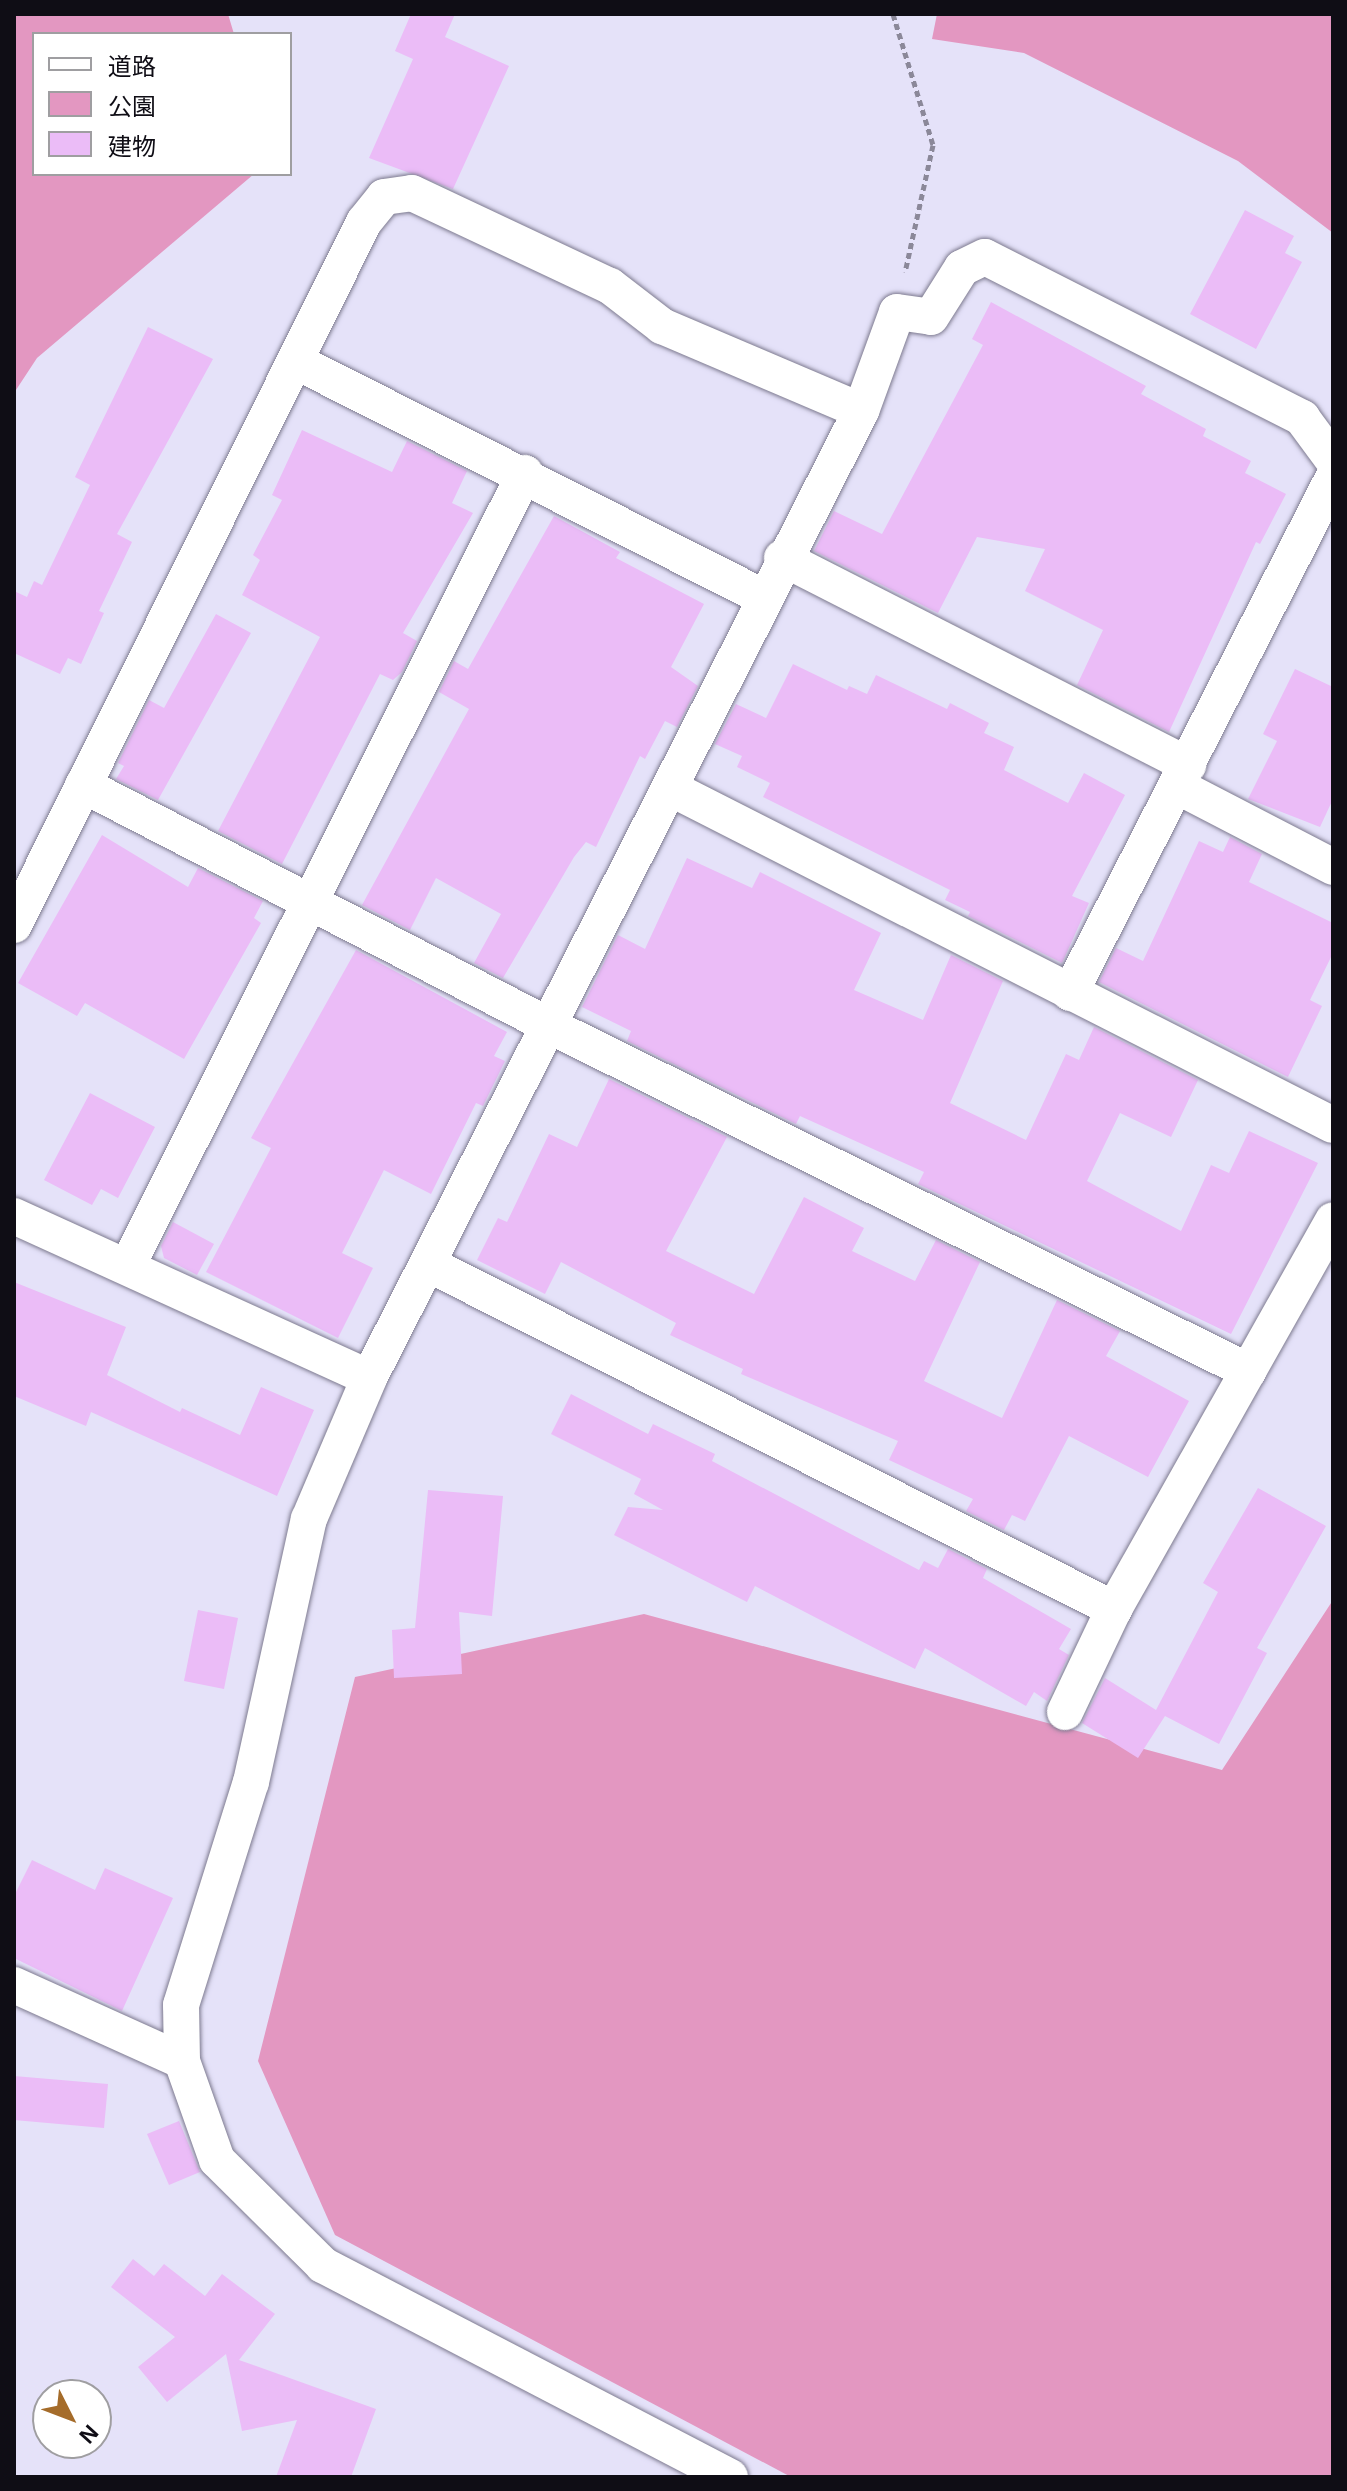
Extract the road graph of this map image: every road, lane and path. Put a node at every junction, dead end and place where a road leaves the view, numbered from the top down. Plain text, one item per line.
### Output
1 (893, 14) edge
2 (897, 312) junction
3 (297, 362) junction
4 (861, 411) junction
5 (1333, 460) edge
6 (525, 473) junction
7 (1333, 478) edge
8 (782, 558) junction
9 (763, 597) junction
10 (1182, 776) junction
11 (83, 785) junction
12 (672, 789) junction
13 (1333, 867) edge
14 (310, 903) junction
15 (14, 925) edge
16 (1070, 993) junction
17 (550, 1026) junction
18 (1333, 1125) edge
19 (14, 1216) edge
20 (1333, 1220) edge
21 (128, 1265) junction
22 (430, 1265) junction
23 (1248, 1371) junction
24 (369, 1378) junction
25 (1114, 1609) junction
26 (1065, 1712) dead end
27 (14, 1985) edge
28 (182, 2061) junction
29 (730, 2477) edge

1 - 2 path
2 - 4 street
2 - 5 street
3 - 4 street
3 - 6 street
3 - 11 street
4 - 8 street
6 - 9 street
6 - 14 street
7 - 10 street
8 - 9 street
8 - 10 street
9 - 12 street
10 - 13 street
10 - 16 street
11 - 14 street
11 - 15 street
12 - 16 street
12 - 17 street
14 - 17 street
14 - 21 street
16 - 18 street
17 - 22 street
17 - 23 street
19 - 21 street
20 - 23 street
21 - 24 street
22 - 24 street
22 - 25 street
23 - 25 street
24 - 28 street
25 - 26 street
27 - 28 street
28 - 29 street

